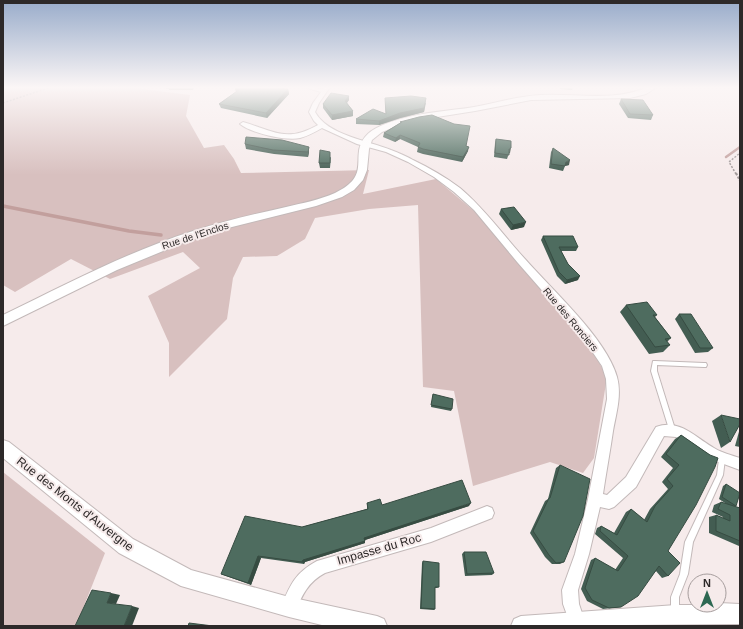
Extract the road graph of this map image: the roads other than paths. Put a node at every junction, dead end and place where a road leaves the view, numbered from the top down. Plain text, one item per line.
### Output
1 (314, 116) edge
2 (428, 116) edge
3 (243, 124) dead end
4 (322, 125) junction
5 (365, 144) junction
6 (3, 321) edge
7 (704, 365) dead end
8 (672, 429) junction
9 (3, 448) edge
10 (722, 459) junction
11 (740, 464) edge
12 (595, 499) junction
13 (487, 512) dead end
14 (289, 607) junction
15 (740, 614) edge
16 (676, 615) junction
17 (577, 622) junction
18 (376, 626) edge
19 (521, 626) edge

1 - 4 street
2 - 5 street
3 - 4 street
4 - 5 street, Rue des Ronciers
5 - 6 street, Rue de l'Enclos
5 - 12 street, Rue des Ronciers
7 - 8 lane
8 - 10 street
8 - 12 street
9 - 14 street, Rue des Monts d'Auvergne
10 - 11 street
10 - 16 lane
12 - 17 street, Rue des Ronciers
13 - 14 street, Impasse du Roc
14 - 18 street, Rue des Monts d'Auvergne
15 - 16 street
16 - 17 street
17 - 19 street

